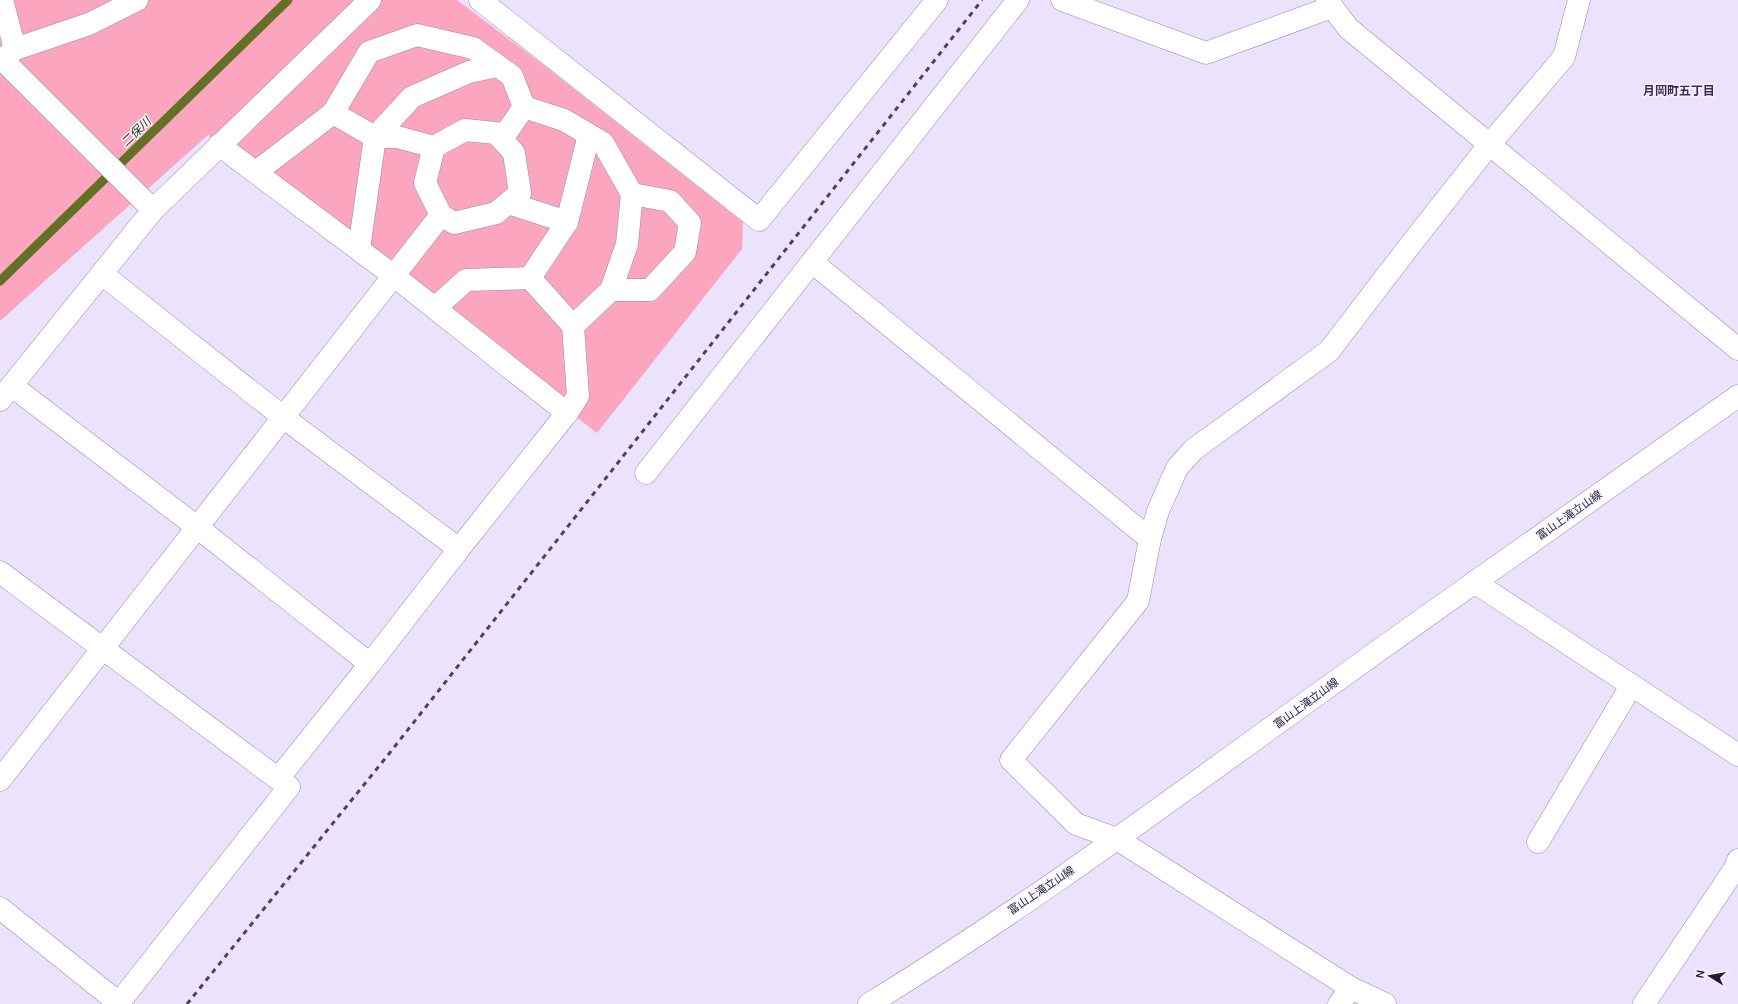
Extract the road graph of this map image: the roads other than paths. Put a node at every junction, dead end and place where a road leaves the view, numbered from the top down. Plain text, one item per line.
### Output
1 (2, 0) edge
2 (137, 0) edge
3 (370, 0) edge
4 (480, 0) edge
5 (936, 0) edge
6 (1018, 0) edge
7 (1062, 0) edge
8 (1579, 0) edge
9 (1329, 4) edge
10 (6, 57) edge
11 (497, 66) junction
12 (524, 107) junction
13 (333, 113) junction
14 (590, 135) junction
15 (375, 137) junction
16 (502, 139) junction
17 (219, 145) junction
18 (1489, 145) junction
19 (434, 147) junction
20 (256, 172) junction
21 (632, 194) junction
22 (508, 203) junction
23 (154, 210) junction
24 (441, 216) junction
25 (567, 222) junction
26 (359, 250) junction
27 (812, 262) junction
28 (102, 274) junction
29 (394, 276) junction
30 (530, 278) junction
31 (611, 290) junction
32 (435, 308) junction
33 (573, 326) junction
34 (1738, 349) edge
35 (6, 393) edge
36 (1738, 396) edge
37 (567, 413) junction
38 (283, 417) junction
39 (646, 473) dead end
40 (197, 527) junction
41 (1150, 539) junction
42 (459, 549) junction
43 (0, 572) edge
44 (1474, 582) junction
45 (102, 648) junction
46 (370, 664) junction
47 (1631, 686) junction
48 (1738, 755) edge
49 (278, 779) junction
50 (0, 780) edge
51 (1117, 839) junction
52 (1538, 842) dead end
53 (1738, 860) edge
54 (0, 908) edge
55 (1345, 996) edge
56 (119, 1003) edge
57 (869, 1004) edge
58 (1385, 1004) edge
59 (1644, 1004) edge

1 - 10 street
2 - 10 street
3 - 17 street
4 - 5 street
6 - 27 street
7 - 9 street
8 - 18 street
9 - 18 street
10 - 23 street
11 - 12 street
11 - 13 street
11 - 15 street
12 - 14 street
12 - 16 street
13 - 15 street
13 - 20 street
14 - 21 street
14 - 25 street
15 - 19 street
15 - 26 street
16 - 19 street
16 - 22 street
17 - 20 street
17 - 23 street
18 - 34 street
18 - 41 street
19 - 24 street
20 - 26 street
21 - 31 street
21 - 31 street
22 - 24 street
22 - 25 street
23 - 28 street
24 - 29 street
25 - 30 street
26 - 29 street
27 - 39 street
27 - 41 street
28 - 35 street
28 - 38 street
29 - 32 street
29 - 38 street
30 - 32 street
30 - 33 street
31 - 33 street
32 - 37 street
33 - 37 street
35 - 40 street
36 - 44 street, 富山上滝立山線
37 - 42 street
38 - 40 street
38 - 42 street
40 - 45 street
40 - 46 street
41 - 51 street
42 - 46 street
43 - 45 street
44 - 47 street
44 - 51 street, 富山上滝立山線
45 - 49 street
45 - 50 street
46 - 49 street
47 - 48 street
47 - 52 street
49 - 56 street
51 - 55 street
51 - 57 street, 富山上滝立山線
53 - 59 street
54 - 56 street
55 - 58 street

